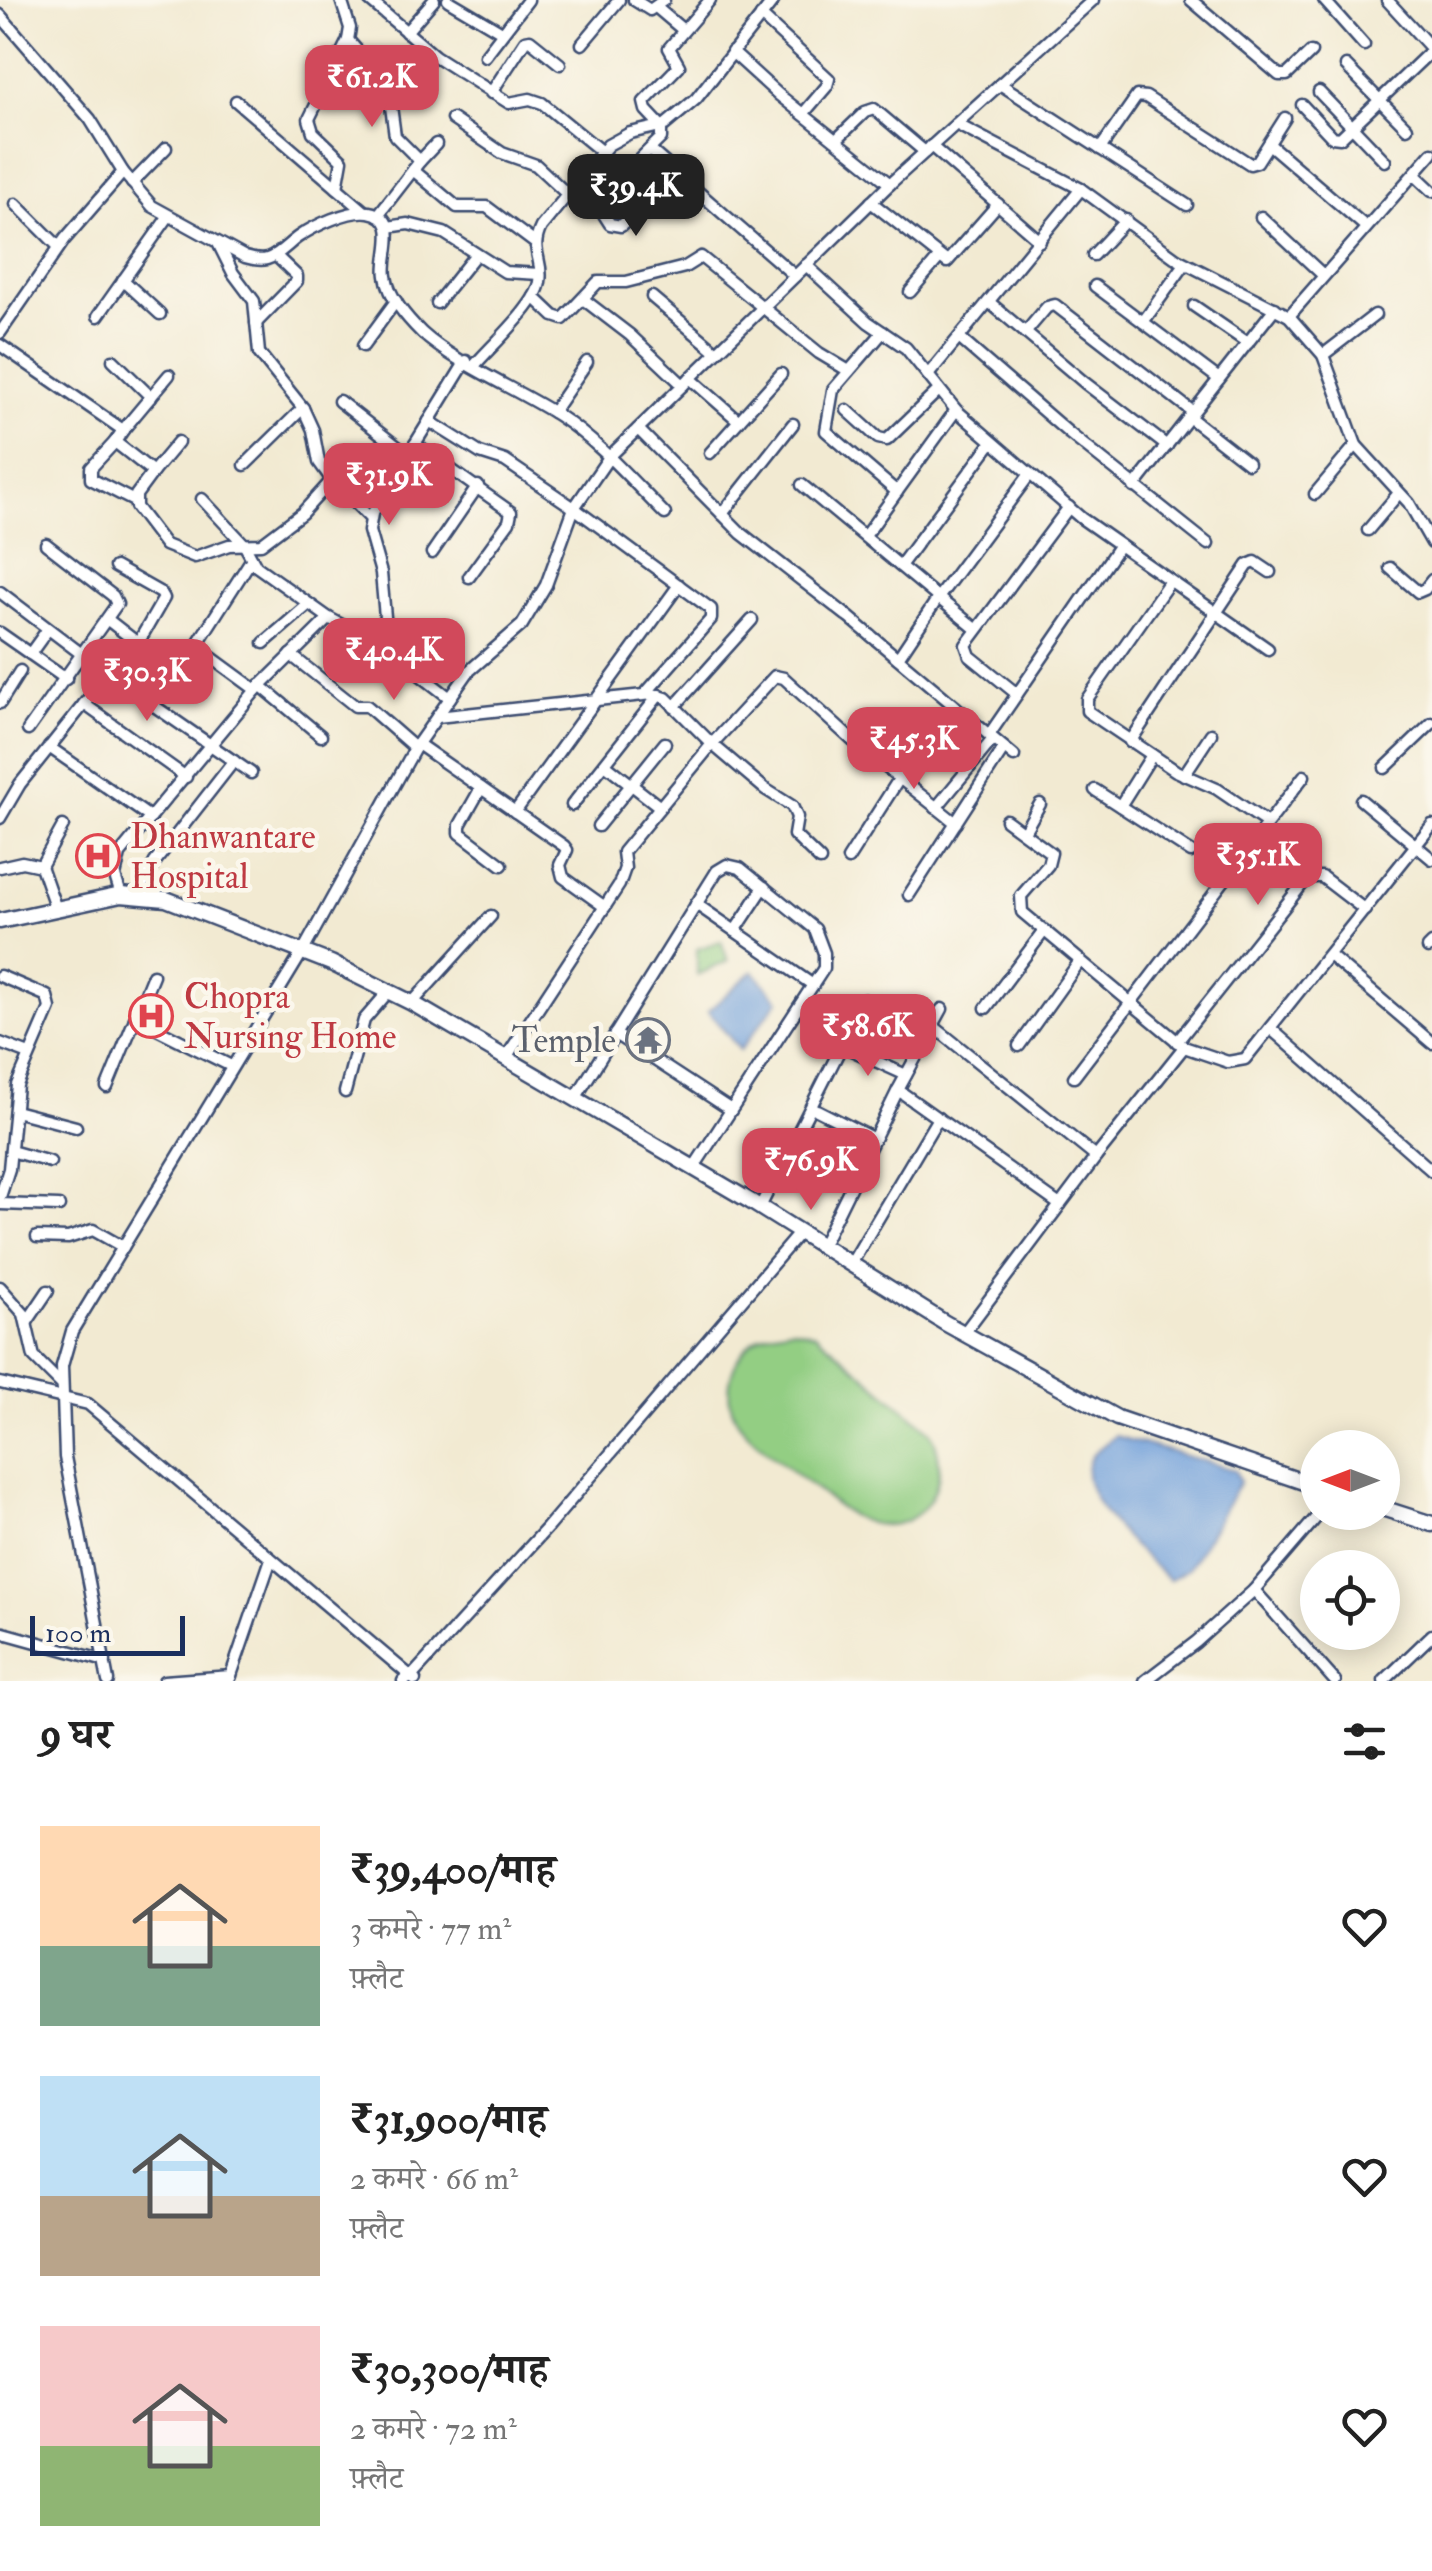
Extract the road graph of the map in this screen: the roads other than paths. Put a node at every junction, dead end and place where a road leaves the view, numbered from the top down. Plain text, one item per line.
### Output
1 (366, 0) edge
2 (434, 0) edge
3 (448, 0) edge
4 (528, 0) edge
5 (619, 0) edge
6 (634, 0) edge
7 (710, 0) edge
8 (774, 0) edge
9 (1093, 0) edge
10 (1191, 0) edge
11 (1324, 0) edge
12 (1387, 0) edge
13 (660, 4) edge
14 (343, 5) edge
15 (0, 15) edge
16 (761, 16) junction
17 (683, 30) junction
18 (406, 32) junction
19 (502, 32) junction
20 (348, 40) junction
21 (582, 44) dead end
22 (1364, 45) dead end
23 (1432, 49) edge
24 (732, 52) junction
25 (1311, 52) dead end
26 (485, 56) dead end
27 (560, 64) dead end
28 (1346, 66) dead end
29 (1000, 84) junction
30 (1318, 92) dead end
31 (492, 93) junction
32 (1379, 100) junction
33 (236, 101) dead end
34 (1302, 105) dead end
35 (803, 114) junction
36 (452, 118) dead end
37 (1286, 118) dead end
38 (956, 124) junction
39 (661, 126) junction
40 (1352, 127) junction
41 (1406, 128) dead end
42 (836, 140) junction
43 (436, 144) dead end
44 (1269, 144) junction
45 (166, 148) dead end
46 (928, 149) junction
47 (1100, 149) junction
48 (650, 150) junction
49 (602, 152) junction
50 (1432, 154) edge
51 (1385, 161) dead end
52 (417, 166) junction
53 (123, 172) junction
54 (677, 173) junction
55 (1414, 174) junction
56 (132, 182) junction
57 (890, 184) junction
58 (337, 188) junction
59 (1081, 189) junction
60 (570, 191) junction
61 (1432, 191) edge
62 (596, 202) junction
63 (871, 202) junction
64 (16, 204) dead end
65 (998, 204) junction
66 (1187, 205) dead end
67 (364, 212) junction
68 (378, 215) junction
69 (168, 216) junction
70 (1261, 216) dead end
71 (1126, 220) junction
72 (388, 227) junction
73 (1366, 227) junction
74 (1040, 241) junction
75 (218, 242) junction
76 (534, 243) junction
77 (59, 247) junction
78 (476, 254) junction
79 (274, 255) junction
80 (1093, 255) dead end
81 (938, 258) junction
82 (1186, 264) junction
83 (806, 265) junction
84 (540, 274) junction
85 (1324, 275) junction
86 (796, 276) junction
87 (123, 280) junction
88 (1095, 286) dead end
89 (910, 292) dead end
90 (534, 297) junction
91 (652, 297) dead end
92 (583, 298) junction
93 (396, 301) junction
94 (989, 302) junction
95 (438, 303) dead end
96 (1194, 306) dead end
97 (762, 308) junction
98 (1276, 308) junction
99 (160, 314) dead end
100 (1375, 315) dead end
101 (98, 316) dead end
102 (1290, 316) junction
103 (1143, 322) junction
104 (256, 323) junction
105 (883, 332) junction
106 (1025, 332) junction
107 (0, 333) edge
108 (959, 338) junction
109 (1248, 343) junction
110 (363, 346) dead end
111 (2, 350) edge
112 (717, 352) junction
113 (1323, 356) junction
114 (113, 360) dead end
115 (587, 362) dead end
116 (470, 363) junction
117 (849, 371) junction
118 (781, 374) dead end
119 (169, 375) dead end
120 (928, 375) junction
121 (1220, 379) junction
122 (686, 382) junction
123 (939, 390) junction
124 (151, 397) junction
125 (338, 401) dead end
126 (303, 408) junction
127 (848, 410) dead end
128 (956, 410) junction
129 (553, 412) junction
130 (1191, 415) junction
131 (429, 421) junction
132 (739, 421) junction
133 (792, 424) dead end
134 (638, 429) junction
135 (124, 430) junction
136 (115, 442) junction
137 (178, 442) dead end
138 (992, 442) junction
139 (415, 444) junction
140 (1356, 445) junction
141 (1167, 446) junction
142 (710, 453) dead end
143 (408, 455) junction
144 (608, 458) junction
145 (1248, 463) dead end
146 (245, 465) dead end
147 (153, 472) junction
148 (1030, 474) junction
149 (332, 480) junction
150 (802, 484) dead end
151 (478, 486) junction
152 (1134, 487) junction
153 (897, 492) junction
154 (1399, 493) junction
155 (1315, 494) dead end
156 (202, 500) dead end
157 (134, 501) junction
158 (1068, 507) junction
159 (574, 508) junction
160 (665, 514) dead end
161 (722, 514) junction
162 (370, 518) junction
163 (1368, 530) dead end
164 (865, 536) junction
165 (1432, 543) edge
166 (46, 544) dead end
167 (244, 544) junction
168 (1208, 544) dead end
169 (1119, 546) junction
170 (432, 553) dead end
171 (250, 560) junction
172 (900, 566) junction
173 (115, 567) dead end
174 (1390, 568) dead end
175 (1270, 572) dead end
176 (469, 577) dead end
177 (1432, 580) edge
178 (1170, 581) junction
179 (679, 585) junction
180 (0, 592) edge
181 (938, 598) junction
182 (309, 604) junction
183 (1216, 613) junction
184 (328, 618) junction
185 (108, 620) junction
186 (752, 620) dead end
187 (48, 628) junction
188 (976, 629) junction
189 (0, 633) edge
190 (138, 643) junction
191 (264, 644) dead end
192 (196, 646) junction
193 (1268, 648) dead end
194 (388, 650) junction
195 (30, 654) junction
196 (84, 655) junction
197 (290, 655) junction
198 (898, 658) junction
199 (20, 670) dead end
200 (108, 674) junction
201 (66, 679) junction
202 (258, 687) junction
203 (645, 694) junction
204 (1017, 694) junction
205 (659, 696) junction
206 (450, 698) junction
207 (596, 698) junction
208 (0, 702) edge
209 (84, 704) junction
210 (674, 706) junction
211 (956, 707) junction
212 (437, 716) junction
213 (1432, 724) edge
214 (28, 730) dead end
215 (1211, 734) dead end
216 (321, 736) dead end
217 (991, 737) junction
218 (931, 738) junction
219 (1130, 742) junction
220 (665, 743) dead end
221 (211, 744) junction
222 (712, 744) junction
223 (416, 746) junction
224 (50, 747) junction
225 (1152, 756) junction
226 (234, 761) junction
227 (605, 764) junction
228 (970, 768) junction
229 (1385, 768) dead end
230 (251, 774) dead end
231 (1184, 775) junction
232 (1304, 776) dead end
233 (186, 777) junction
234 (899, 779) junction
235 (631, 784) junction
236 (481, 788) junction
237 (1095, 790) dead end
238 (1360, 800) dead end
239 (1040, 804) dead end
240 (572, 805) dead end
241 (1120, 806) junction
242 (660, 807) junction
243 (936, 808) junction
244 (515, 812) junction
245 (0, 818) edge
246 (150, 818) junction
247 (1006, 820) dead end
248 (956, 823) junction
249 (1267, 823) junction
250 (1432, 825) edge
251 (63, 826) dead end
252 (598, 826) dead end
253 (1024, 832) junction
254 (1416, 846) junction
255 (1191, 852) dead end
256 (848, 859) dead end
257 (1432, 859) edge
258 (820, 860) dead end
259 (502, 864) dead end
260 (41, 866) junction
261 (0, 867) edge
262 (764, 887) junction
263 (121, 895) junction
264 (138, 895) junction
265 (909, 895) dead end
266 (696, 904) junction
267 (605, 906) junction
268 (56, 909) junction
269 (1365, 910) junction
270 (490, 916) dead end
271 (0, 921) edge
272 (735, 931) junction
273 (1044, 931) junction
274 (302, 950) junction
275 (1329, 955) junction
276 (1080, 961) junction
277 (152, 975) dead end
278 (0, 976) edge
279 (813, 985) junction
280 (388, 991) junction
281 (1129, 1002) junction
282 (412, 1003) junction
283 (986, 1008) dead end
284 (942, 1009) dead end
285 (135, 1018) junction
286 (1270, 1028) junction
287 (931, 1030) junction
288 (615, 1034) junction
289 (0, 1043) edge
290 (1432, 1043) edge
291 (1181, 1044) junction
292 (1019, 1046) dead end
293 (847, 1048) dead end
294 (30, 1054) junction
295 (507, 1056) junction
296 (231, 1066) junction
297 (906, 1075) junction
298 (1074, 1077) dead end
299 (107, 1087) dead end
300 (898, 1090) junction
301 (345, 1092) dead end
302 (576, 1097) junction
303 (731, 1110) junction
304 (816, 1110) dead end
305 (14, 1111) junction
306 (938, 1118) junction
307 (0, 1125) edge
308 (13, 1126) junction
309 (76, 1128) dead end
310 (874, 1139) junction
311 (803, 1142) dead end
312 (11, 1151) junction
313 (1096, 1156) junction
314 (50, 1162) dead end
315 (694, 1167) junction
316 (858, 1170) junction
317 (1432, 1172) edge
318 (3, 1180) edge
319 (0, 1200) edge
320 (1060, 1204) junction
321 (59, 1206) dead end
322 (760, 1206) junction
323 (800, 1232) junction
324 (37, 1237) dead end
325 (822, 1246) junction
326 (123, 1247) junction
327 (850, 1264) junction
328 (0, 1287) edge
329 (48, 1291) dead end
330 (27, 1322) junction
331 (964, 1334) junction
332 (0, 1384) edge
333 (61, 1390) junction
334 (1300, 1481) edge
335 (1400, 1514) edge
336 (1432, 1524) edge
337 (1305, 1530) edge
338 (272, 1559) junction
339 (1254, 1590) junction
340 (0, 1632) edge
341 (1432, 1634) edge
342 (104, 1661) junction
343 (230, 1678) edge
344 (410, 1680) edge
345 (108, 1681) edge
346 (164, 1681) edge
347 (1145, 1681) edge
348 (1335, 1681) edge
349 (1384, 1681) edge

1 - 14 street
1 - 18 street
2 - 18 street
3 - 19 street
4 - 19 street
5 - 21 street
6 - 13 street
7 - 17 street
8 - 16 street
9 - 29 street
10 - 25 street
11 - 22 street
12 - 23 street
13 - 17 street
14 - 20 street
15 - 53 street
16 - 24 street
16 - 35 street
17 - 39 street
18 - 31 street
19 - 26 street
20 - 52 street
20 - 58 street
23 - 32 street
24 - 35 street
24 - 39 street
27 - 31 street
28 - 32 street
29 - 38 street
29 - 47 street
30 - 40 street
31 - 49 street
32 - 40 street
32 - 41 street
33 - 58 street
34 - 40 street
35 - 42 street
36 - 60 street
37 - 44 street
38 - 46 street
38 - 59 street
39 - 48 street
39 - 49 street
40 - 51 street
42 - 46 street
42 - 57 street
43 - 52 street
44 - 47 street
44 - 73 street
45 - 56 street
46 - 57 street
46 - 65 street
47 - 66 street
48 - 54 street
48 - 62 street
49 - 60 street
50 - 55 street
52 - 68 street
52 - 76 street
53 - 56 street
53 - 77 street
54 - 62 street
54 - 86 street
55 - 61 street
55 - 73 street
56 - 69 street
57 - 63 street
58 - 67 street
59 - 71 street
59 - 74 street
60 - 62 street
60 - 76 street
63 - 81 street
63 - 83 street
64 - 77 street
65 - 74 street
65 - 81 street
67 - 68 street
67 - 79 street
68 - 72 street
69 - 75 street
69 - 87 street
70 - 85 street
71 - 80 street
71 - 82 street
72 - 78 street
72 - 93 street
73 - 85 street
74 - 94 street
75 - 79 street
75 - 104 street
76 - 84 street
77 - 107 street
78 - 84 street
78 - 95 street
79 - 104 street
81 - 89 street
82 - 98 street
82 - 103 street
83 - 86 street
83 - 105 street
84 - 90 street
85 - 102 street
86 - 97 street
87 - 99 street
87 - 101 street
88 - 103 street
90 - 92 street
90 - 116 street
91 - 112 street
92 - 97 street
92 - 122 street
93 - 110 street
93 - 116 street
94 - 106 street
94 - 108 street
96 - 109 street
97 - 112 street
97 - 117 street
98 - 102 street
98 - 109 street
100 - 113 street
102 - 113 street
103 - 121 street
104 - 126 street
105 - 117 street
105 - 120 street
106 - 130 street
106 - 141 street
108 - 120 street
108 - 152 street
109 - 121 street
111 - 135 street
112 - 122 street
113 - 140 street
114 - 124 street
115 - 129 street
116 - 129 street
116 - 131 street
117 - 153 street
118 - 132 street
119 - 124 street
120 - 123 street
121 - 130 street
122 - 132 street
122 - 134 street
123 - 127 street
123 - 128 street
124 - 135 street
125 - 143 street
126 - 146 street
126 - 149 street
128 - 138 street
128 - 153 street
129 - 144 street
130 - 141 street
130 - 145 street
131 - 139 street
131 - 159 street
132 - 142 street
133 - 161 street
134 - 144 street
134 - 161 street
135 - 136 street
136 - 147 street
136 - 157 street
137 - 147 street
138 - 148 street
138 - 172 street
139 - 143 street
139 - 151 street
140 - 154 street
140 - 155 street
141 - 152 street
143 - 162 street
144 - 159 street
144 - 160 street
147 - 157 street
148 - 158 street
148 - 181 street
149 - 162 street
149 - 167 street
150 - 164 street
151 - 170 street
151 - 176 street
152 - 168 street
153 - 164 street
154 - 163 street
154 - 165 street
156 - 167 street
157 - 167 street
158 - 169 street
158 - 188 street
159 - 179 street
159 - 206 street
161 - 198 street
162 - 194 street
164 - 172 street
166 - 185 street
167 - 171 street
169 - 178 street
169 - 204 street
171 - 182 street
171 - 192 street
172 - 181 street
173 - 190 street
174 - 177 street
175 - 183 street
178 - 183 street
178 - 219 street
179 - 203 street
179 - 207 street
180 - 187 street
181 - 188 street
181 - 198 street
182 - 184 street
182 - 191 street
183 - 193 street
183 - 219 street
184 - 194 street
184 - 197 street
185 - 190 street
185 - 196 street
186 - 210 street
187 - 195 street
187 - 196 street
188 - 204 street
189 - 195 street
190 - 192 street
192 - 202 street
194 - 206 street
195 - 201 street
196 - 200 street
196 - 201 street
197 - 202 street
197 - 223 street
198 - 211 street
199 - 208 street
200 - 209 street
200 - 221 street
201 - 214 street
202 - 216 street
202 - 221 street
203 - 205 street
203 - 207 street
204 - 217 street
205 - 210 street
205 - 227 street
206 - 212 street
207 - 212 street
207 - 244 street
209 - 224 street
209 - 233 street
210 - 222 street
211 - 217 street
211 - 218 street
212 - 223 street
213 - 229 street
215 - 231 street
217 - 228 street
217 - 248 street
218 - 228 street
218 - 234 street
219 - 225 street
220 - 235 street
221 - 226 street
221 - 233 street
222 - 234 street
222 - 242 street
222 - 258 street
223 - 236 street
223 - 274 street
224 - 245 street
224 - 246 street
225 - 231 street
225 - 241 street
226 - 230 street
226 - 264 street
227 - 235 street
227 - 240 street
228 - 243 street
231 - 249 street
232 - 249 street
233 - 246 street
234 - 243 street
234 - 256 street
235 - 242 street
235 - 252 street
236 - 244 street
236 - 259 street
237 - 241 street
238 - 254 street
239 - 253 street
241 - 255 street
242 - 267 street
243 - 248 street
244 - 267 street
246 - 263 street
247 - 253 street
248 - 265 street
249 - 281 street
250 - 254 street
251 - 260 street
253 - 273 street
254 - 257 street
254 - 269 street
260 - 261 street
260 - 268 street
262 - 266 street
262 - 272 street
262 - 279 street
263 - 264 street
263 - 268 street
264 - 274 street
266 - 272 street
266 - 288 street
267 - 295 street
268 - 271 street
269 - 275 street
269 - 291 street
270 - 282 street
272 - 279 street
273 - 276 street
273 - 283 street
274 - 280 street
274 - 296 street
275 - 286 street
275 - 290 street
276 - 281 street
276 - 292 street
277 - 285 street
278 - 294 street
279 - 303 street
280 - 282 street
280 - 301 street
281 - 291 street
281 - 298 street
282 - 295 street
284 - 287 street
285 - 296 street
285 - 299 street
286 - 291 street
286 - 317 street
287 - 297 street
287 - 313 street
287 - 322 street
288 - 302 street
288 - 303 street
289 - 294 street
291 - 313 street
293 - 297 street
294 - 305 street
295 - 302 street
296 - 326 street
297 - 300 street
300 - 306 street
300 - 310 street
302 - 315 street
303 - 315 street
304 - 310 street
305 - 308 street
305 - 309 street
306 - 320 street
306 - 327 street
307 - 308 street
308 - 312 street
310 - 316 street
311 - 316 street
312 - 314 street
312 - 318 street
313 - 320 street
315 - 322 street
316 - 325 street
318 - 319 street
319 - 321 street
320 - 331 street
322 - 323 street
323 - 325 street
323 - 344 street
324 - 326 street
325 - 327 street
326 - 333 street
327 - 331 street
328 - 330 street
329 - 330 street
330 - 333 street
331 - 334 street
332 - 333 street
333 - 338 street
333 - 342 street
335 - 336 street
337 - 339 street
338 - 343 street
338 - 344 street
339 - 347 street
339 - 348 street
340 - 342 street
341 - 349 street
342 - 345 street
343 - 346 street

